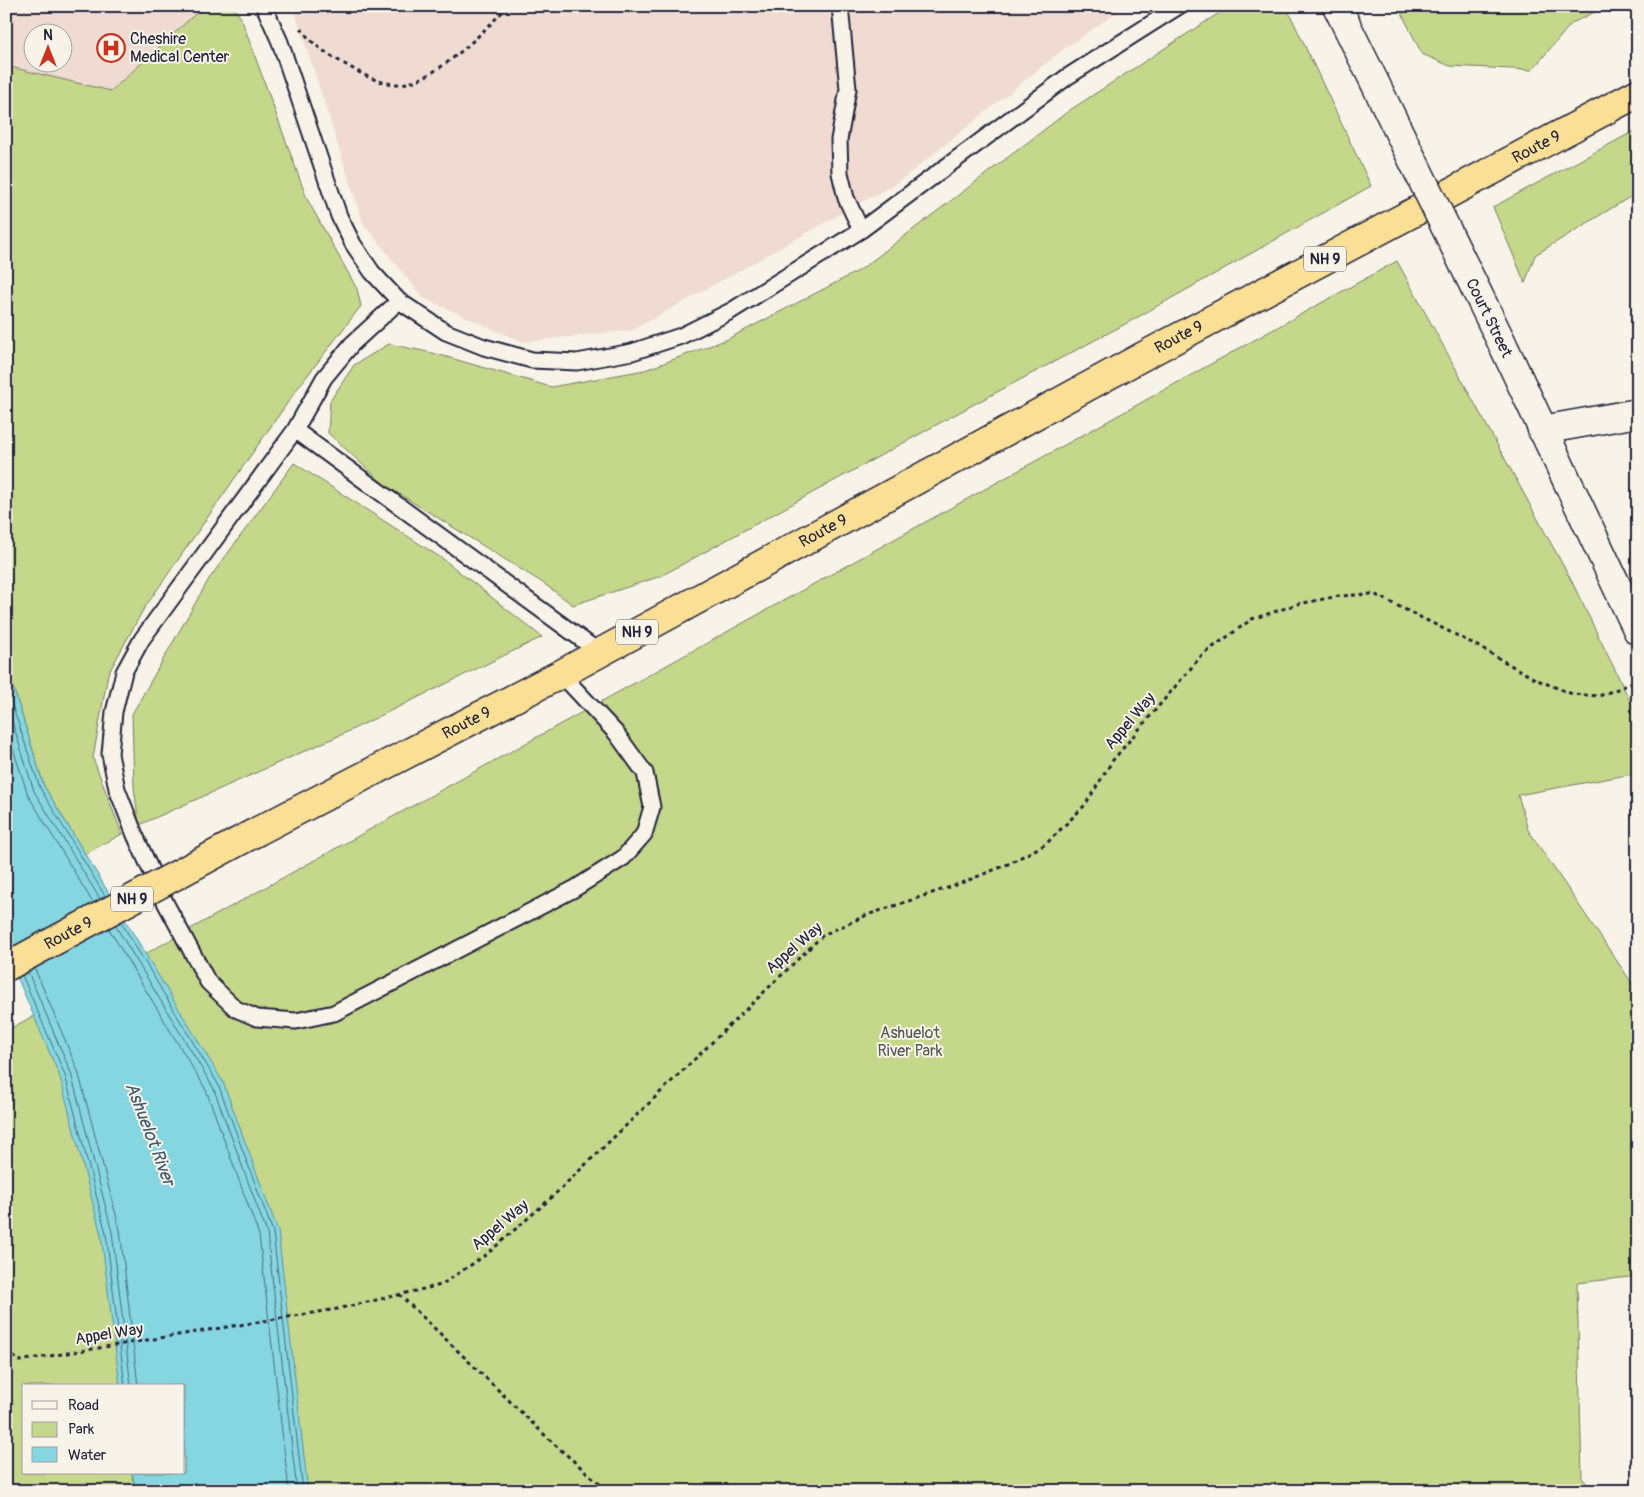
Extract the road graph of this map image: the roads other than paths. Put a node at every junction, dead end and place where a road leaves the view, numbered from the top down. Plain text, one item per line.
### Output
1 (264, 6) edge
2 (840, 6) edge
3 (1179, 6) edge
4 (1337, 6) edge
5 (1638, 92) edge
6 (861, 230) junction
7 (399, 301) junction
8 (1638, 412) edge
9 (295, 430) junction
10 (1542, 430) junction
11 (1638, 632) edge
12 (599, 652) junction
13 (561, 674) junction
14 (6, 967) edge

1 - 7 lane
2 - 6 lane
3 - 6 lane
4 - 10 main road, Court Street, bridge
5 - 12 highway, Route 9 / NH 9
6 - 7 lane
7 - 9 lane
8 - 10 main road
9 - 12 lane
9 - 13 lane
10 - 11 main road, Court Street
12 - 13 highway, Route 9 / NH 9
13 - 14 highway, Route 9 / NH 9, bridge

